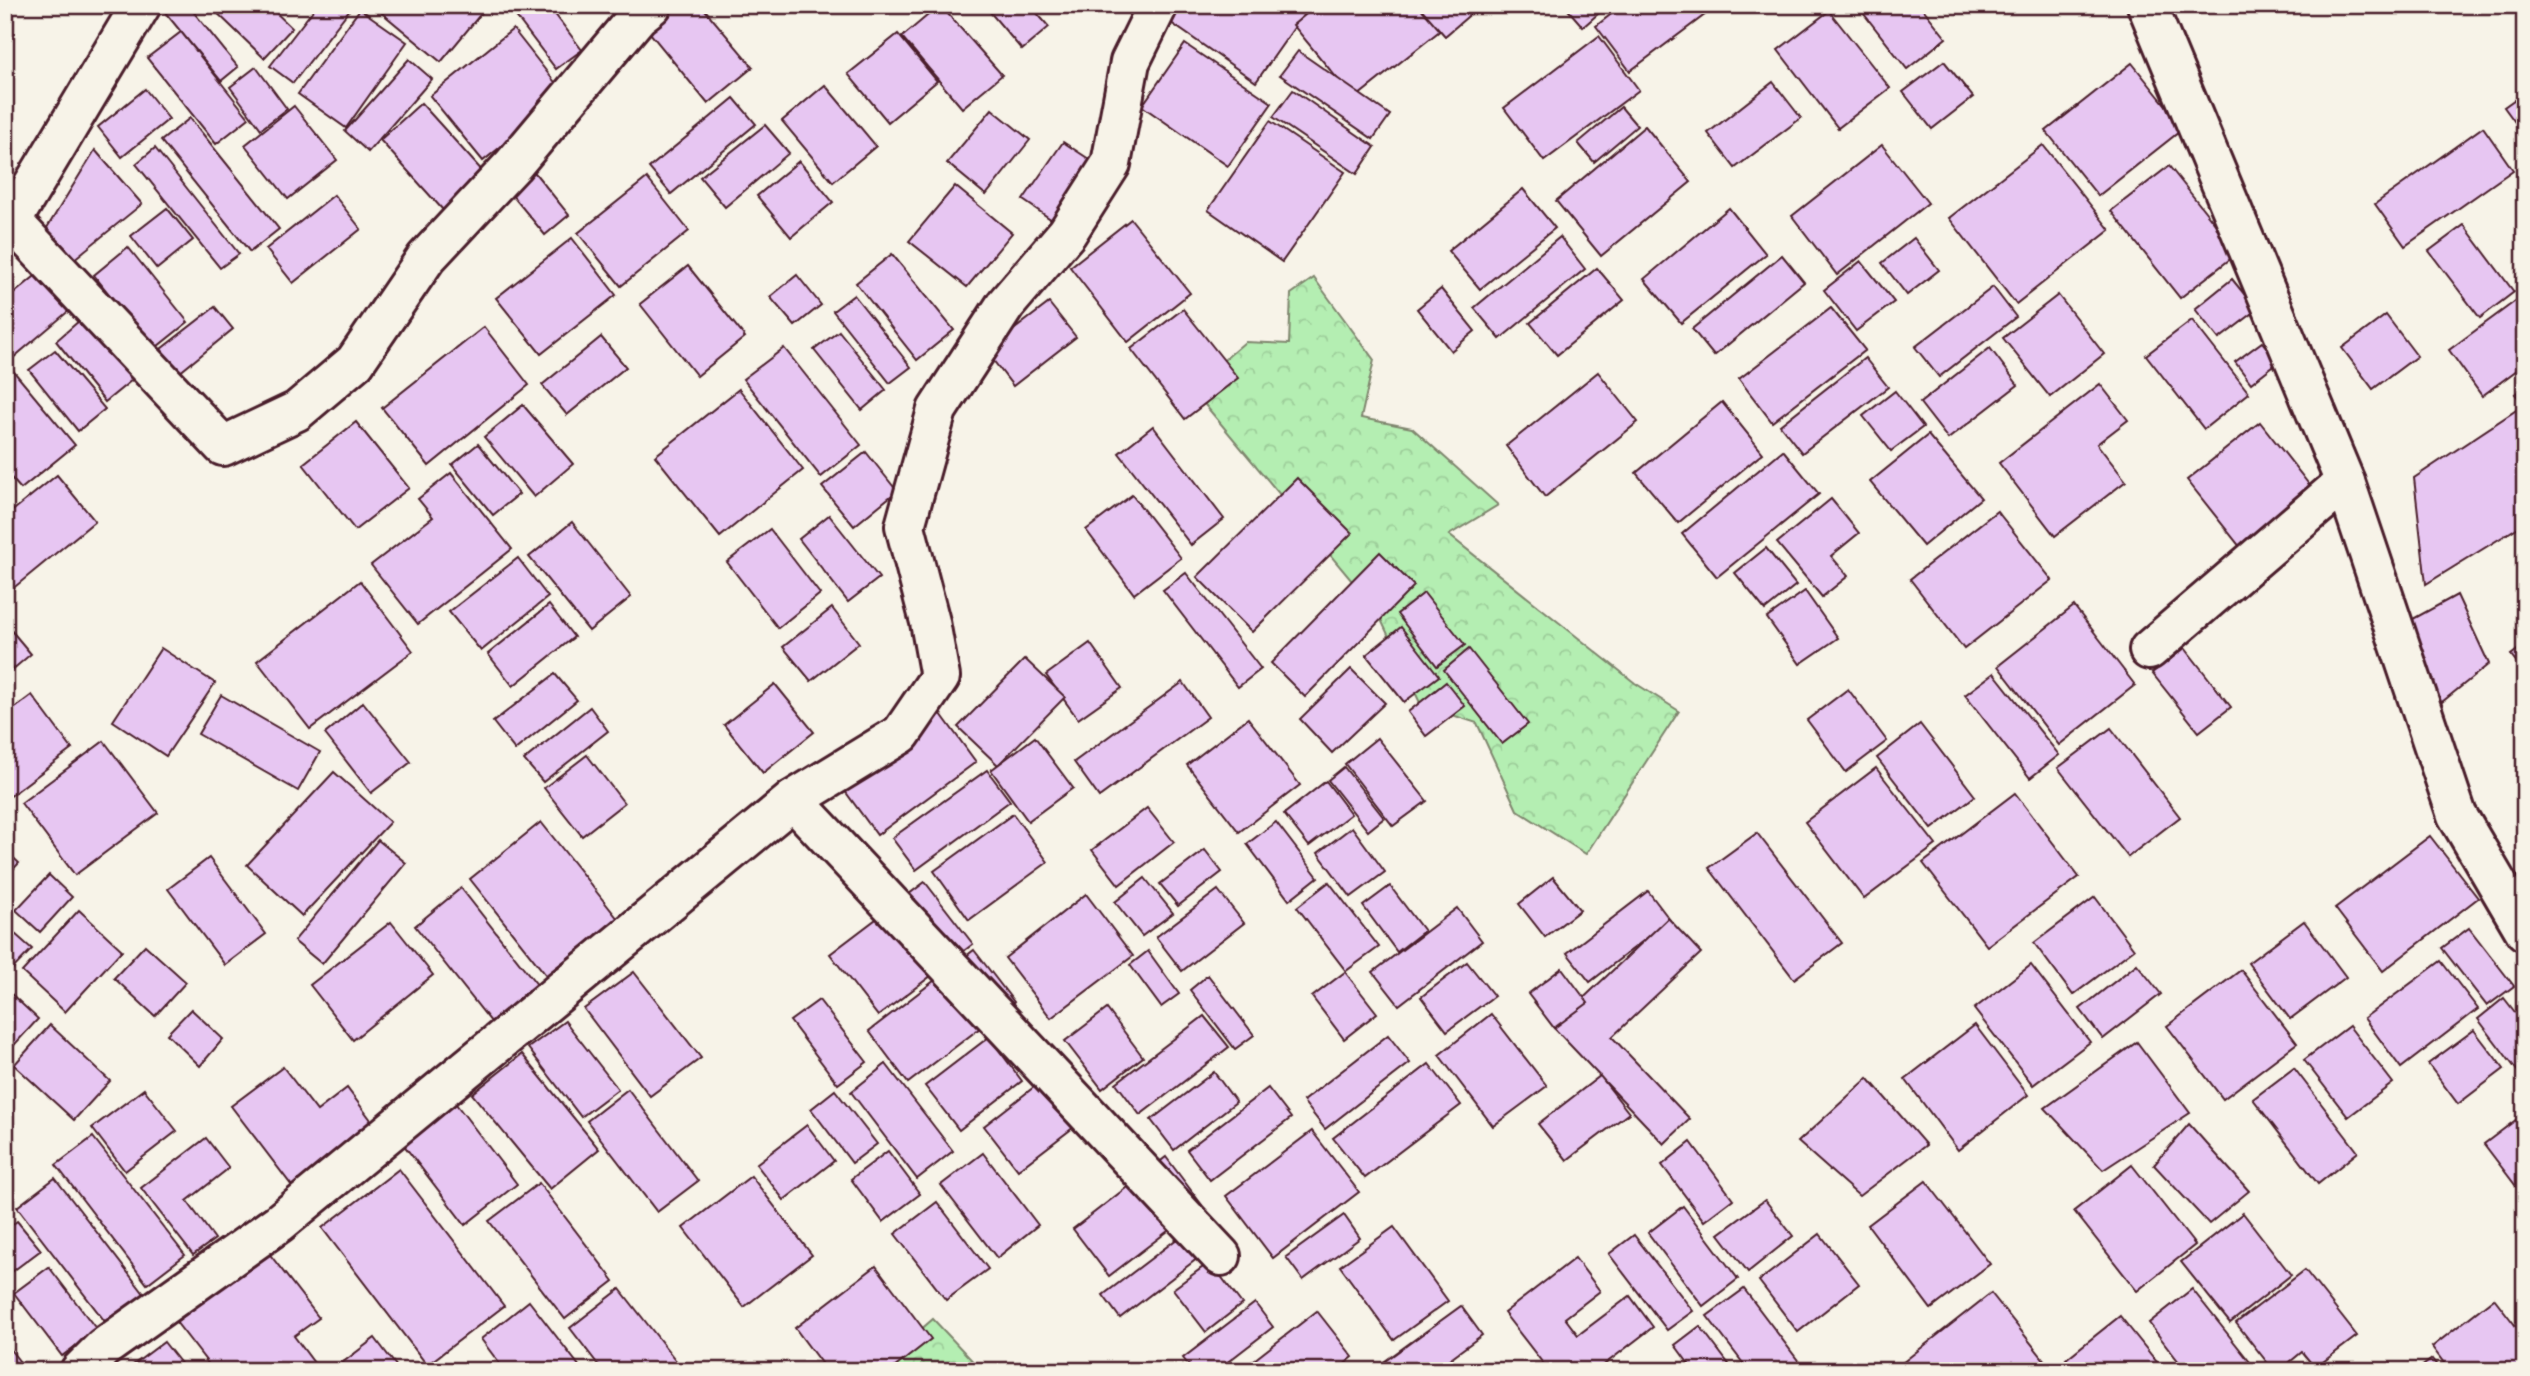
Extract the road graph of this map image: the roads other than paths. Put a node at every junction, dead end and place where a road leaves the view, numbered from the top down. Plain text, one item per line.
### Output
1 (141, 5) edge
2 (652, 5) edge
3 (1158, 5) edge
4 (2147, 5) edge
5 (7, 222) edge
6 (2345, 482) junction
7 (2149, 650) dead end
8 (793, 800) junction
9 (2525, 931) edge
10 (1221, 1256) dead end
11 (80, 1371) edge

1 - 5 street
2 - 5 street
3 - 8 street
4 - 6 street
6 - 7 street
6 - 9 street
8 - 10 street
8 - 11 street

